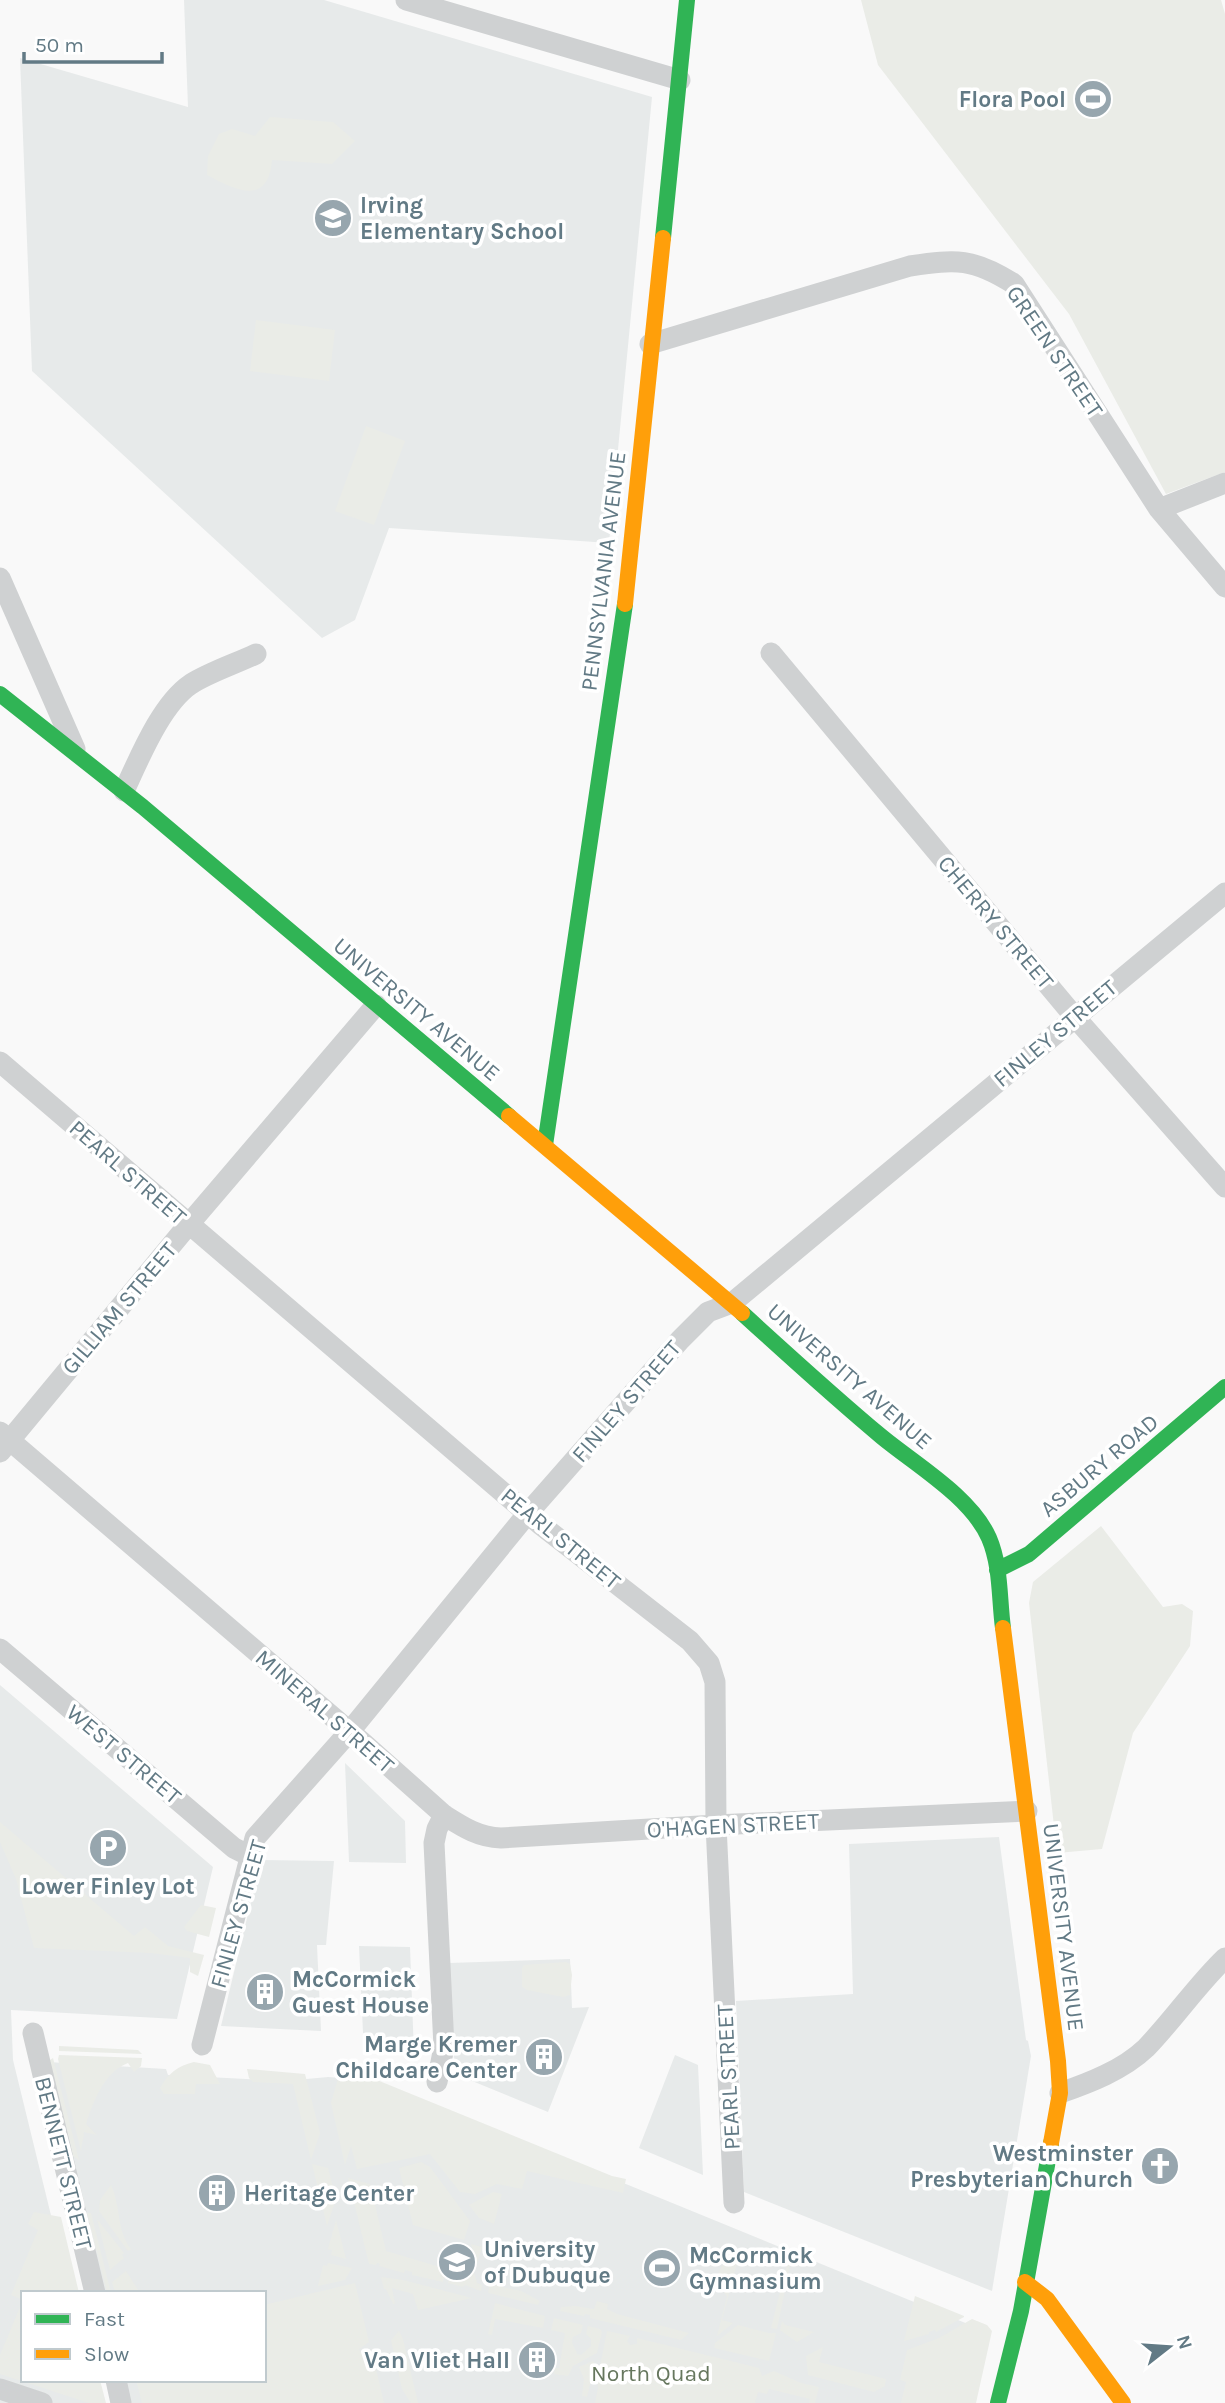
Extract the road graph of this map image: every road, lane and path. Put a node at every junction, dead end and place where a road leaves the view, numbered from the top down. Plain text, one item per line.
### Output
1 (406, 0) edge
2 (687, 0) edge
3 (680, 80) junction
4 (650, 344) junction
5 (1225, 483) edge
6 (1160, 509) junction
7 (0, 578) edge
8 (1225, 587) edge
9 (771, 653) dead end
10 (256, 654) dead end
11 (0, 694) edge
12 (75, 749) junction
13 (124, 791) junction
14 (1225, 893) edge
15 (376, 1006) junction
16 (1074, 1016) junction
17 (0, 1062) edge
18 (545, 1145) junction
19 (1225, 1187) edge
20 (189, 1224) junction
21 (732, 1303) junction
22 (1225, 1387) edge
23 (3, 1442) edge
24 (528, 1513) junction
25 (998, 1570) junction
26 (0, 1649) edge
27 (349, 1731) junction
28 (1027, 1811) junction
29 (444, 1815) junction
30 (716, 1825) junction
31 (250, 1856) junction
32 (1225, 1958) edge
33 (33, 2033) dead end
34 (201, 2045) dead end
35 (437, 2082) dead end
36 (1060, 2093) junction
37 (734, 2203) dead end
38 (1025, 2282) junction
39 (95, 2291) edge
40 (116, 2382) edge
41 (0, 2389) edge
42 (42, 2403) edge
43 (121, 2403) edge
44 (998, 2403) edge
45 (1123, 2403) edge

1 - 3 street
2 - 3 main road, PENNSYLVANIA AVENUE
3 - 4 main road, PENNSYLVANIA AVENUE
4 - 6 street, GREEN STREET
4 - 18 main road, PENNSYLVANIA AVENUE
5 - 6 street
6 - 8 street, GREEN STREET
7 - 12 street
9 - 16 street, CHERRY STREET
10 - 13 street
11 - 12 main road, UNIVERSITY AVENUE
12 - 13 main road, UNIVERSITY AVENUE
13 - 15 main road, UNIVERSITY AVENUE
14 - 16 street, FINLEY STREET
15 - 18 main road, UNIVERSITY AVENUE
15 - 20 street, GILLIAM STREET
16 - 19 street, CHERRY STREET
16 - 21 street, FINLEY STREET
17 - 20 street, PEARL STREET
18 - 21 main road, UNIVERSITY AVENUE
20 - 23 street, GILLIAM STREET
20 - 24 street, PEARL STREET
21 - 24 street, FINLEY STREET
21 - 25 main road, UNIVERSITY AVENUE
22 - 25 main road, ASBURY ROAD
23 - 27 street, MINERAL STREET
24 - 27 street, FINLEY STREET
24 - 30 street, PEARL STREET
25 - 28 main road, UNIVERSITY AVENUE
26 - 31 street, WEST STREET
27 - 29 street, MINERAL STREET
27 - 31 street, FINLEY STREET
28 - 30 street, O'HAGEN STREET
28 - 36 main road, UNIVERSITY AVENUE
29 - 30 street, O'HAGEN STREET
29 - 35 street
30 - 37 street, PEARL STREET
31 - 34 street, FINLEY STREET
32 - 36 street
33 - 39 street, BENNETT STREET
36 - 38 main road, UNIVERSITY AVENUE
38 - 44 main road, UNIVERSITY AVENUE
38 - 45 main road
40 - 43 street
41 - 42 street

